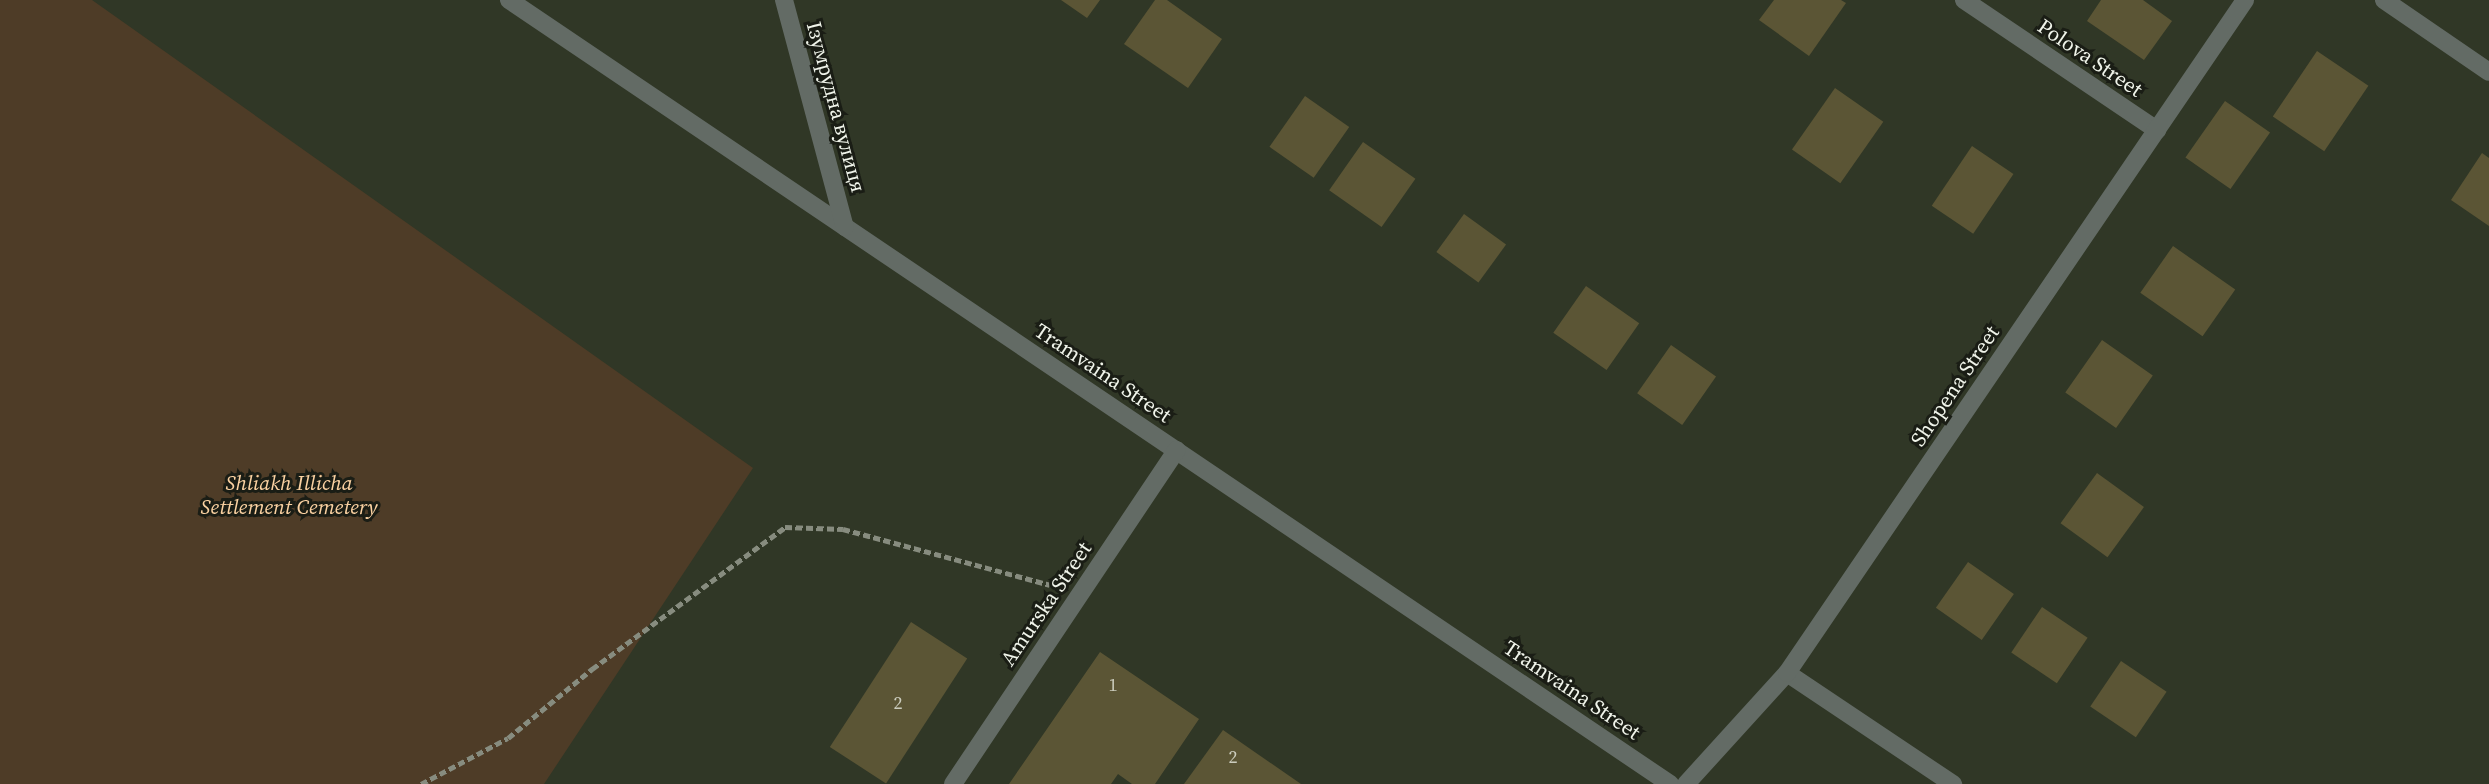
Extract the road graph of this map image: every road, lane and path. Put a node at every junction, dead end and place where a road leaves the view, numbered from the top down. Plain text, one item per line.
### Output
1 (509, 0) edge
2 (784, 0) edge
3 (1964, 0) edge
4 (2245, 0) edge
5 (2384, 0) edge
6 (2489, 72) edge
7 (2157, 130) junction
8 (845, 226) junction
9 (1177, 450) junction
10 (1081, 593) junction
11 (1787, 673) junction
12 (421, 784) edge
13 (953, 784) edge
14 (1670, 784) edge
15 (1686, 784) edge
16 (1953, 784) edge

1 - 8 street, Tramvaina Street
2 - 8 street, Ізумрудна вулиця
3 - 7 street, Polova Street
4 - 7 street, Shopena Street
5 - 6 street
7 - 11 street, Shopena Street
8 - 9 street, Tramvaina Street
9 - 10 street, Amurska Street
9 - 14 street, Tramvaina Street
10 - 12 path
10 - 13 street, Amurska Street
11 - 15 street, Shopena Street
11 - 16 street

